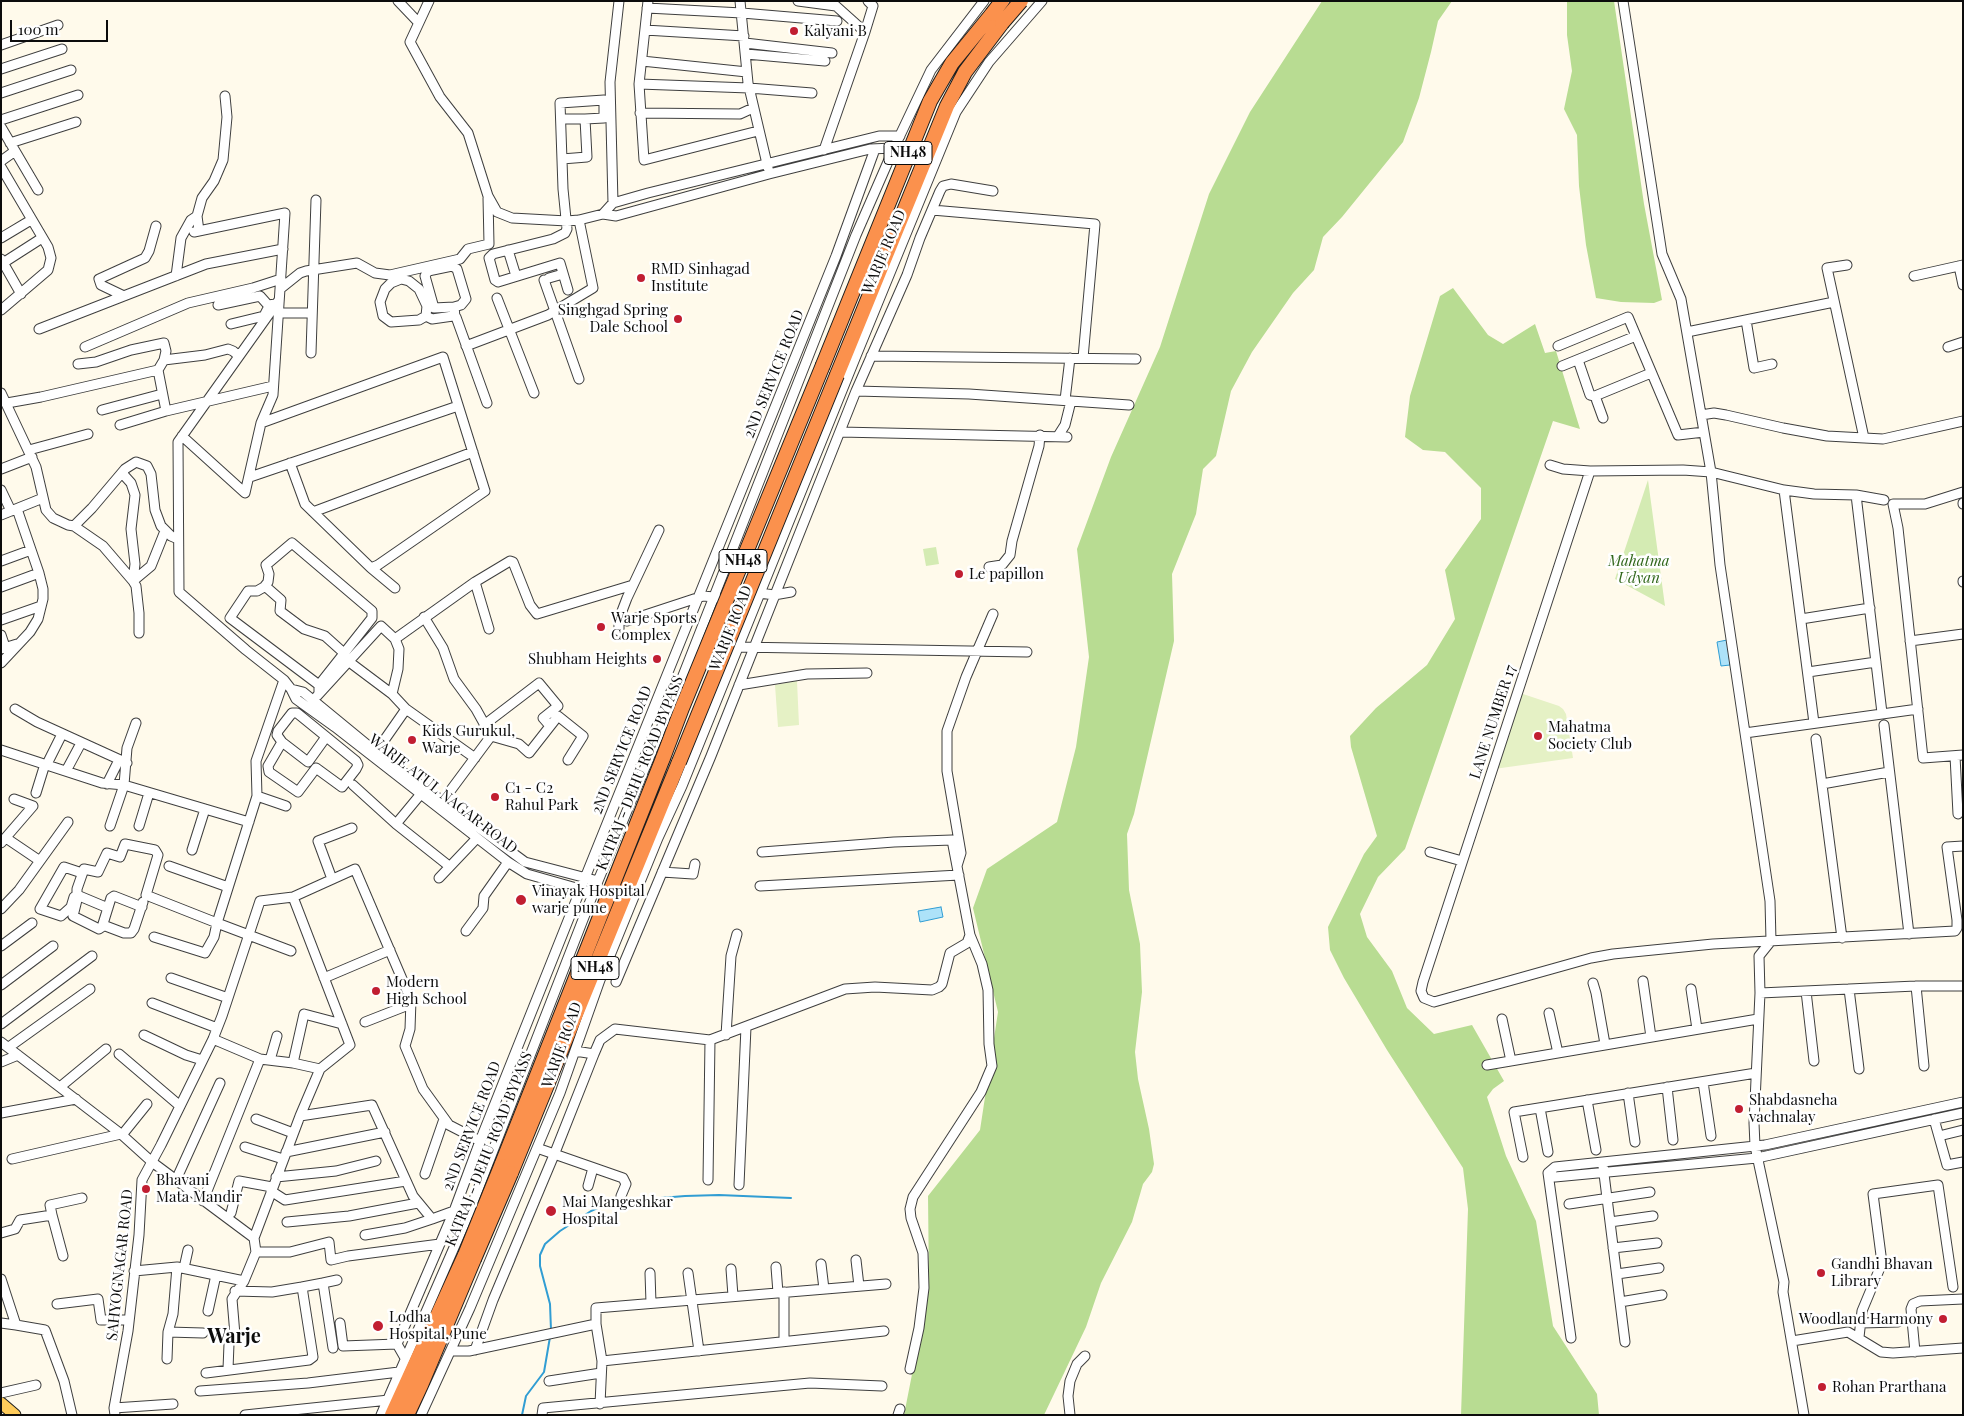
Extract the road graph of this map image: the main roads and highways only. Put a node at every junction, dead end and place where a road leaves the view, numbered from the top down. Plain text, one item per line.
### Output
1 (1004, 1) edge
2 (1021, 1) edge
3 (994, 12) edge
4 (506, 1170) junction
5 (469, 1257) junction
6 (1, 1403) edge
7 (14, 1415) edge
8 (392, 1415) edge
9 (406, 1415) edge

1 - 3 highway, NH48, bridge
2 - 3 highway, NH48, bridge
3 - 4 highway, KATRAJ - DEHU ROAD BYPASS / NH48, bridge
3 - 4 highway, KATRAJ - DEHU ROAD BYPASS / NH48, bridge
4 - 5 highway, KATRAJ - DEHU ROAD BYPASS / NH48, bridge
5 - 8 highway, KATRAJ - DEHU ROAD BYPASS / NH48
5 - 9 highway, KATRAJ - DEHU ROAD BYPASS / NH48
6 - 7 main road

